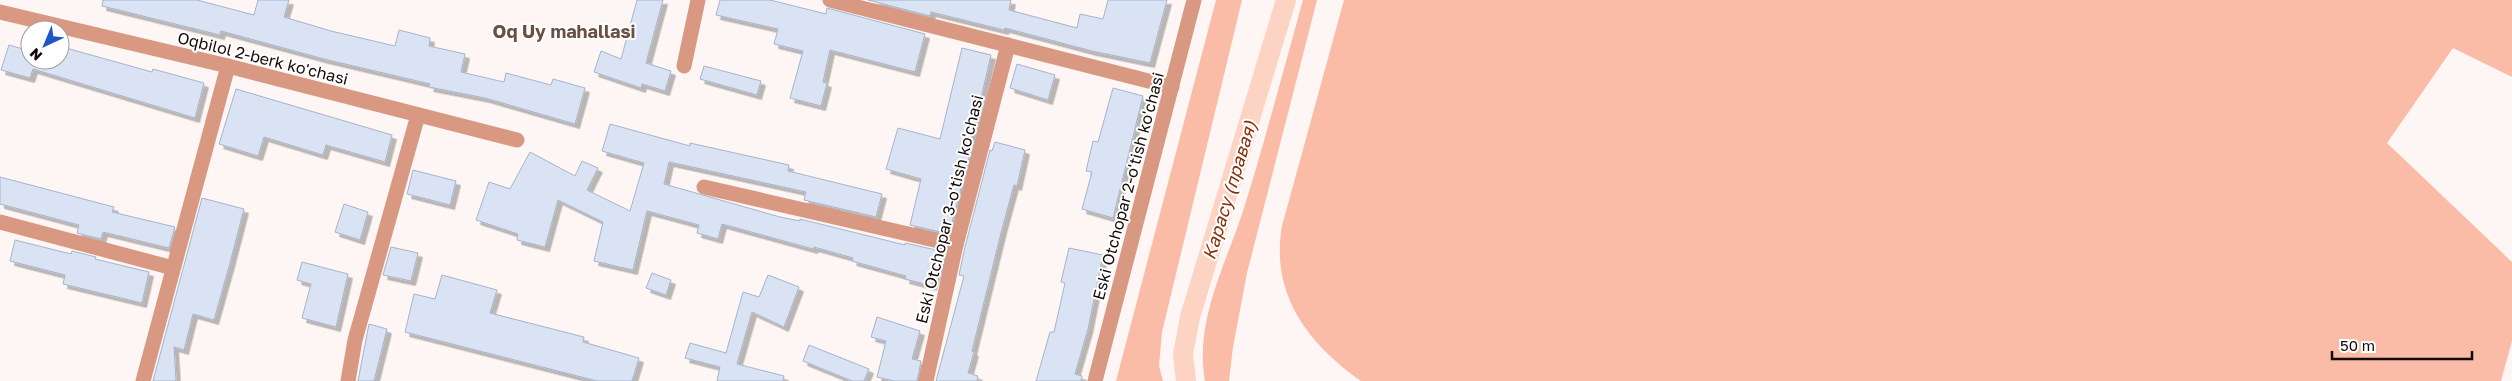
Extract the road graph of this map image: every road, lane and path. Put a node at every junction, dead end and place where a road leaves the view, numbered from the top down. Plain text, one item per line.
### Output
1 (698, 0) edge
2 (830, 0) edge
3 (1194, 0) edge
4 (0, 12) edge
5 (1008, 46) junction
6 (228, 66) junction
7 (684, 66) dead end
8 (1172, 87) junction
9 (418, 115) junction
10 (517, 140) dead end
11 (704, 187) dead end
12 (0, 222) edge
13 (956, 245) junction
14 (173, 268) junction
15 (144, 381) edge
16 (348, 381) edge
17 (926, 381) edge
18 (1095, 381) edge

1 - 7 street
2 - 5 street
3 - 8 street, Eski Otchopar 2-o'tish ko'chasi
4 - 6 street, Oqbilol 2-berk ko'chasi
5 - 8 street
5 - 13 street, Eski Otchopar 3-o'tish ko'chasi
6 - 9 street, Oqbilol 2-berk ko'chasi
6 - 14 street
8 - 18 street, Eski Otchopar 2-o'tish ko'chasi
9 - 10 street, Oqbilol 2-berk ko'chasi
9 - 16 street
11 - 13 street
12 - 14 street
13 - 17 street, Eski Otchopar 3-o'tish ko'chasi
14 - 15 street

